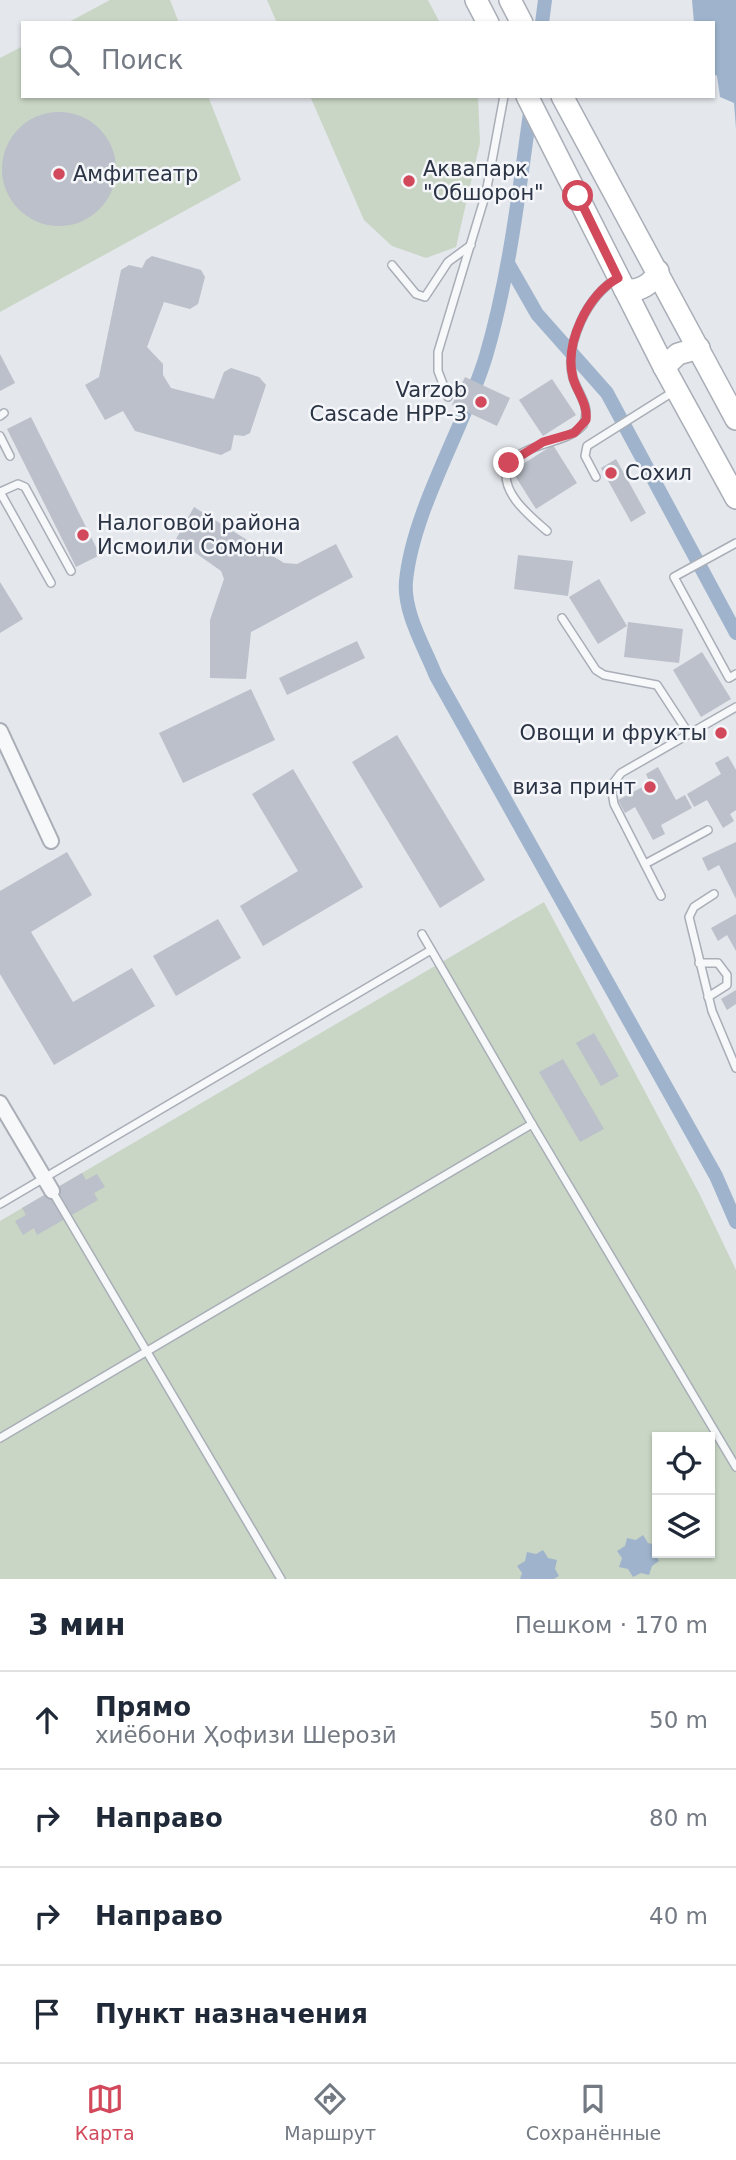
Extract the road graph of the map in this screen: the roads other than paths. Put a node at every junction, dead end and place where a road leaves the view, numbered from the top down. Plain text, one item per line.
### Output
1 (475, 0) edge
2 (510, 0) edge
3 (487, 21) edge
4 (521, 21) edge
5 (504, 98) edge
6 (528, 98) edge
7 (563, 98) edge
8 (471, 245) junction
9 (392, 265) dead end
10 (658, 271) junction
11 (622, 284) junction
12 (699, 348) junction
13 (664, 367) junction
14 (676, 390) junction
15 (448, 397) dead end
16 (736, 419) edge
17 (0, 436) edge
18 (10, 456) dead end
19 (596, 477) dead end
20 (0, 492) edge
21 (736, 498) edge
22 (547, 531) dead end
23 (736, 543) edge
24 (71, 571) dead end
25 (51, 583) dead end
26 (562, 618) dead end
27 (736, 674) edge
28 (736, 707) edge
29 (0, 731) edge
30 (689, 734) junction
31 (708, 830) dead end
32 (51, 841) dead end
33 (645, 864) junction
34 (715, 894) dead end
35 (661, 896) dead end
36 (422, 934) dead end
37 (431, 950) junction
38 (699, 963) junction
39 (708, 997) junction
40 (736, 1068) edge
41 (0, 1102) edge
42 (532, 1124) junction
43 (48, 1184) junction
44 (0, 1204) edge
45 (146, 1352) junction
46 (0, 1438) edge
47 (736, 1467) edge
48 (281, 1579) edge

1 - 3 main road
2 - 4 main road
5 - 8 lane
6 - 11 main road
7 - 10 main road
8 - 9 lane
8 - 15 lane
10 - 11 main road
10 - 12 main road
11 - 13 main road
11 - 22 lane
12 - 13 main road
12 - 16 main road
13 - 14 main road
14 - 19 lane
14 - 21 main road
17 - 18 lane
20 - 24 lane
20 - 25 lane
23 - 27 lane
26 - 30 lane
28 - 30 lane
29 - 32 street
30 - 33 lane
31 - 33 lane
33 - 35 lane
34 - 38 lane
36 - 37 lane
37 - 42 lane
37 - 43 lane
38 - 39 lane
38 - 39 lane
39 - 40 lane
41 - 43 street
42 - 45 lane
42 - 47 lane
43 - 44 lane
43 - 45 lane
45 - 46 lane
45 - 48 lane

